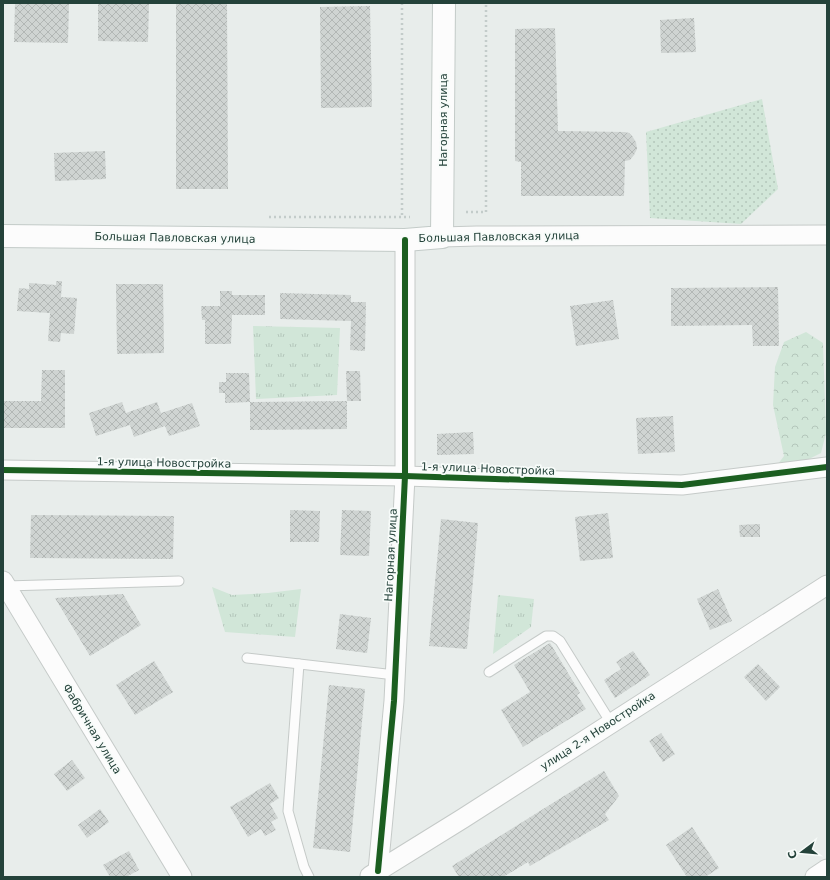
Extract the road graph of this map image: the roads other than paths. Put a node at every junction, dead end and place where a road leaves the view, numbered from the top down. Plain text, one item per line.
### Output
1 (444, 3) edge
2 (827, 235) edge
3 (3, 236) edge
4 (442, 237) junction
5 (405, 240) junction
6 (827, 467) edge
7 (3, 470) edge
8 (405, 476) junction
9 (179, 581) dead end
10 (4, 583) edge
11 (827, 585) edge
12 (247, 658) dead end
13 (299, 664) junction
14 (489, 672) dead end
15 (395, 675) junction
16 (611, 723) junction
17 (827, 869) edge
18 (376, 875) edge
19 (182, 877) edge
20 (309, 877) edge
21 (814, 877) edge

1 - 4 main road, Нагорная улица
2 - 4 street, Большая Павловская улица
3 - 5 main road, Большая Павловская улица
4 - 5 main road, Большая Павловская улица
5 - 8 street, Нагорная улица
6 - 8 street, 1-я улица Новостройка
7 - 8 street, 1-я улица Новостройка
8 - 15 street, Нагорная улица
9 - 10 lane
10 - 19 street, Фабричная улица
11 - 16 street, улица 2-я Новостройка
12 - 13 lane
13 - 15 lane
13 - 20 lane
14 - 16 lane
15 - 18 street, Нагорная улица
16 - 18 street, улица 2-я Новостройка
17 - 21 street

